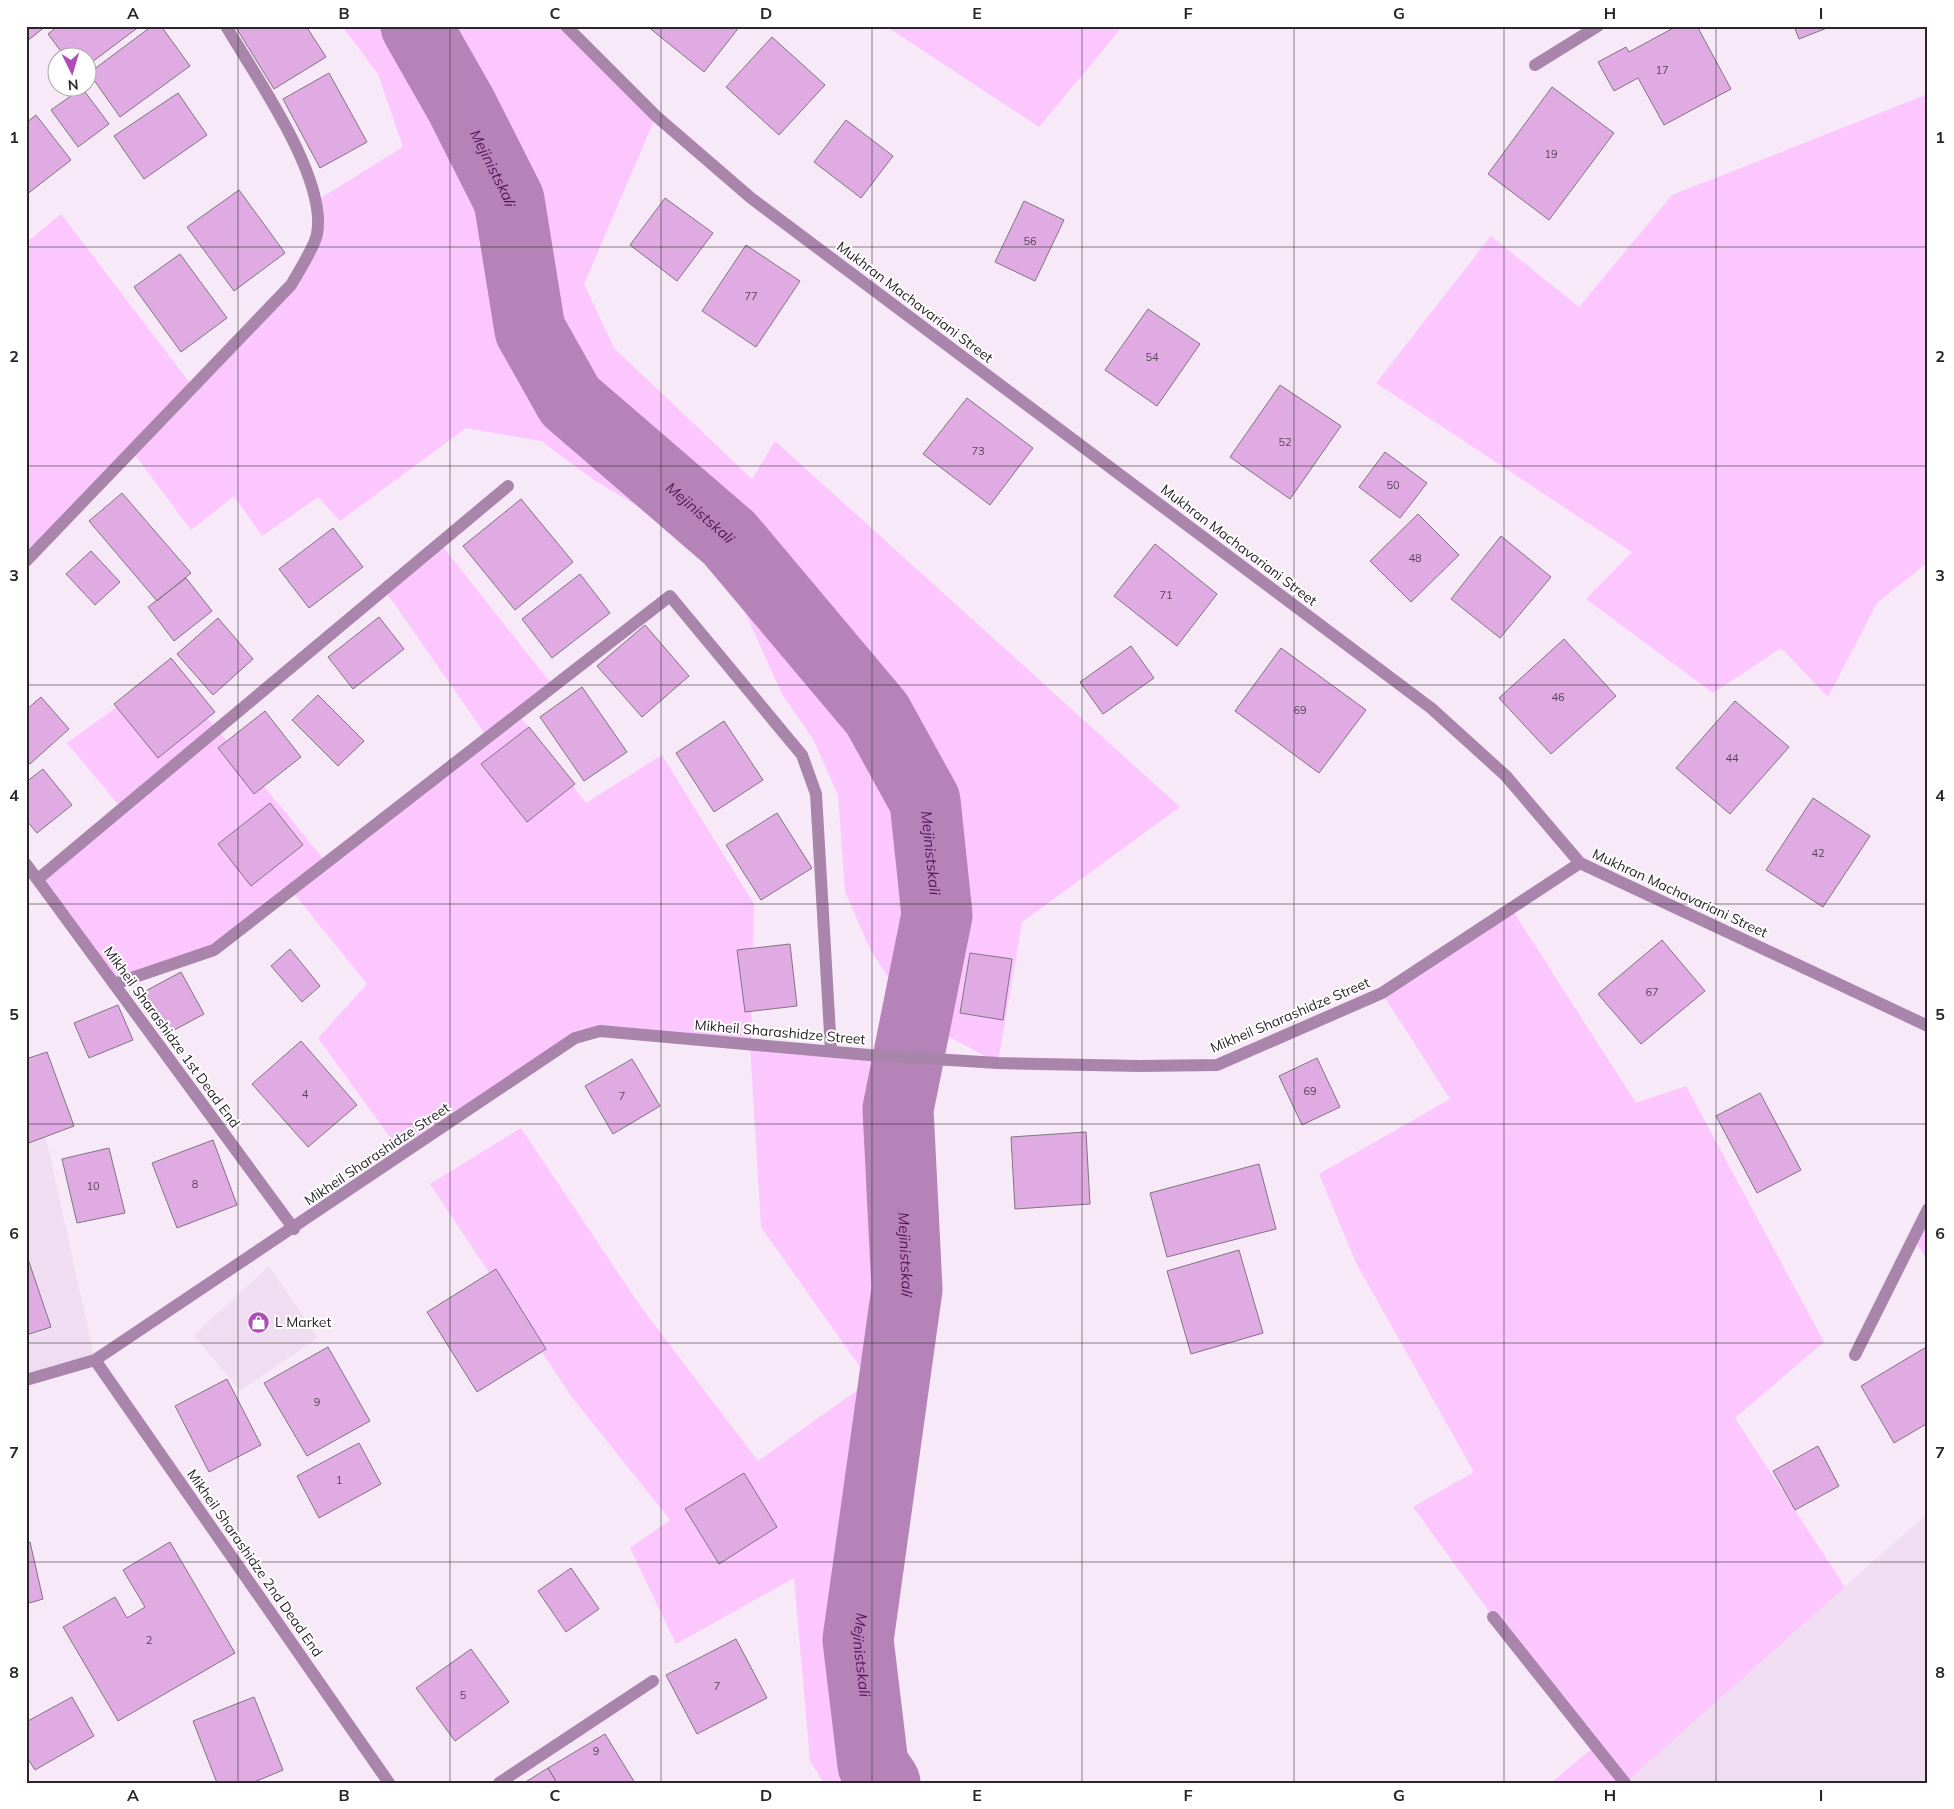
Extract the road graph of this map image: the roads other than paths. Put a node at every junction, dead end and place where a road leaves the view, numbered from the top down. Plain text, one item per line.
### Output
1 (226, 26) edge
2 (566, 26) edge
3 (1598, 26) edge
4 (1536, 65) dead end
5 (508, 486) dead end
6 (26, 561) edge
7 (1580, 863) junction
8 (26, 864) edge
9 (38, 880) junction
10 (114, 984) junction
11 (1928, 1026) edge
12 (830, 1052) junction
13 (1928, 1209) edge
14 (294, 1229) junction
15 (1855, 1355) dead end
16 (96, 1360) junction
17 (26, 1380) edge
18 (1492, 1617) dead end
19 (653, 1681) dead end
20 (389, 1783) edge
21 (499, 1783) edge
22 (1625, 1783) edge

1 - 6 street
2 - 7 street, Mukhran Machavariani Street
3 - 4 street
5 - 9 street
7 - 11 street, Mukhran Machavariani Street
7 - 12 street, Mikheil Sharashidze Street
8 - 9 street, Mikheil Sharashidze 1st Dead End
9 - 10 street, Mikheil Sharashidze 1st Dead End
10 - 12 street
10 - 14 street, Mikheil Sharashidze 1st Dead End
12 - 14 street, Mikheil Sharashidze Street
13 - 15 street
14 - 16 street, Mikheil Sharashidze Street
16 - 17 street, Mikheil Sharashidze Street
16 - 20 street, Mikheil Sharashidze 2nd Dead End
18 - 22 street
19 - 21 street

